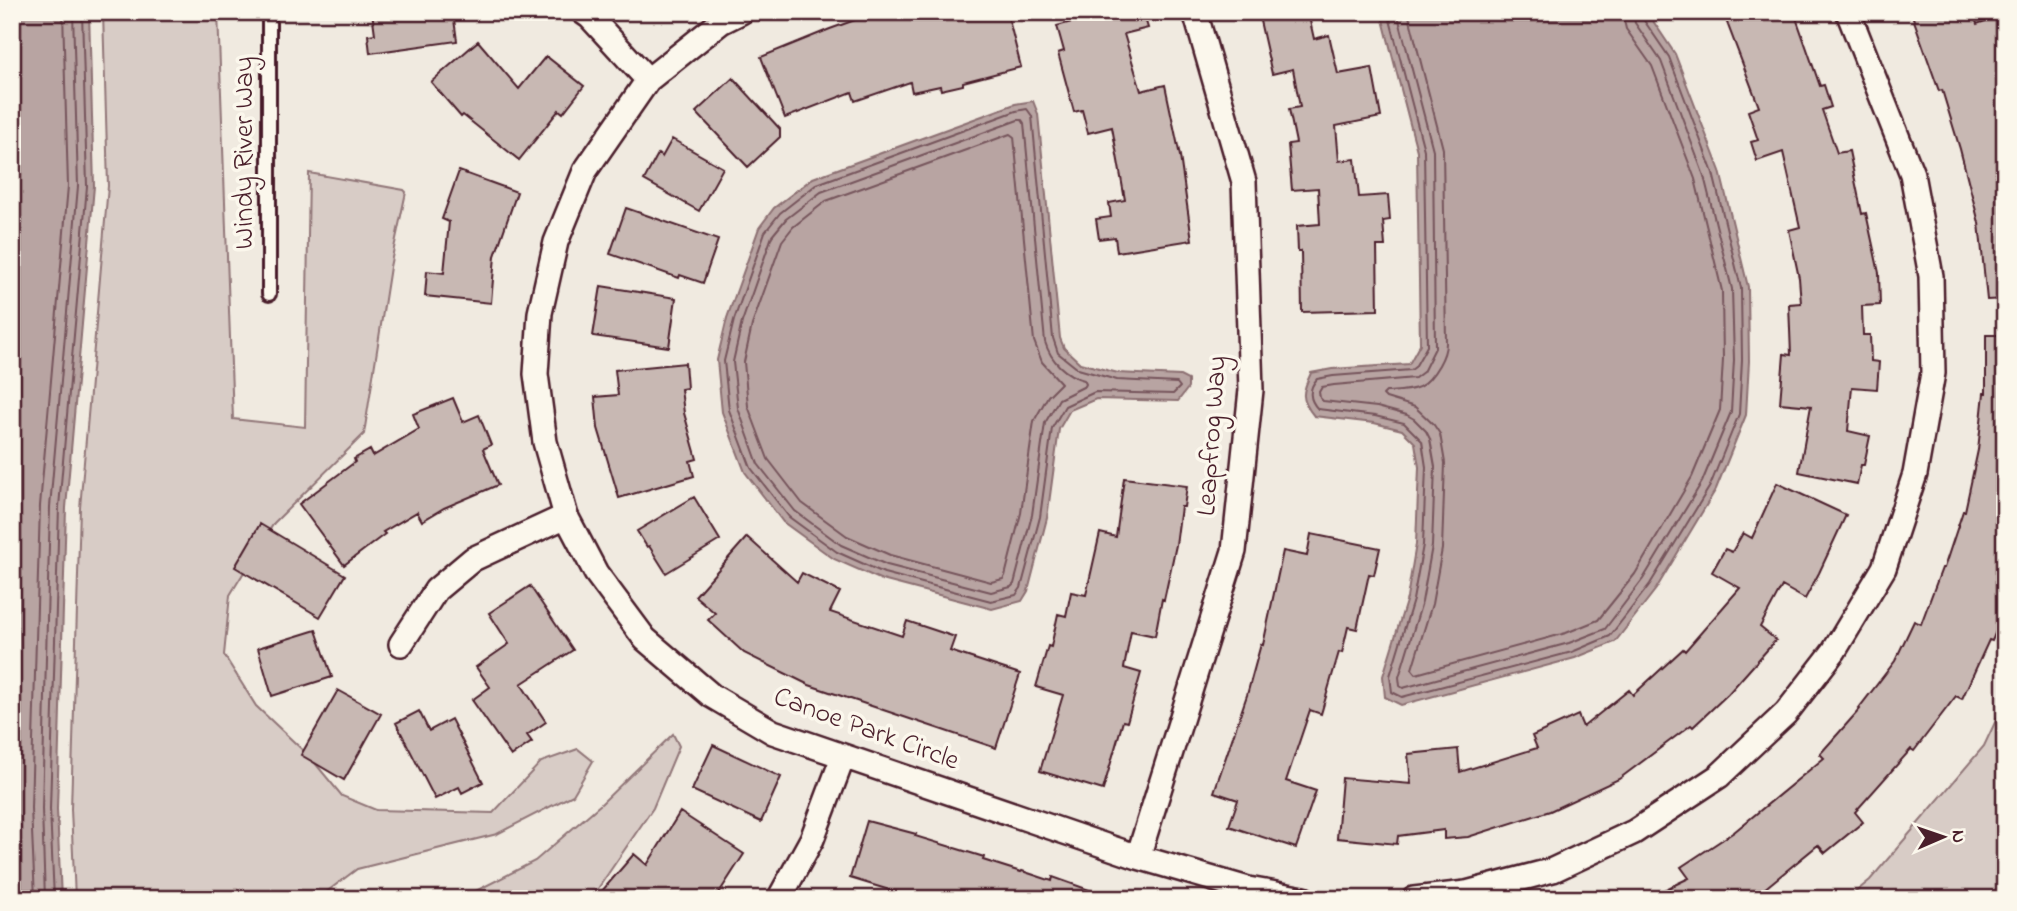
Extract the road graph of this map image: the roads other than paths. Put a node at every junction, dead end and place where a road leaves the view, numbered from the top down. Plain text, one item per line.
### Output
1 (269, 12) edge
2 (583, 12) edge
3 (741, 12) edge
4 (1195, 12) edge
5 (1848, 12) edge
6 (648, 80) junction
7 (269, 294) dead end
8 (566, 516) junction
9 (401, 644) dead end
10 (843, 757) junction
11 (1138, 857) junction
12 (779, 899) edge
13 (1304, 899) edge
14 (1414, 899) edge

1 - 7 lane, Windy River Way
2 - 6 street
3 - 6 street, Canoe Park Circle
4 - 11 street, Leapfrog Way
5 - 14 street
6 - 8 street, Canoe Park Circle
8 - 9 street
8 - 10 street, Canoe Park Circle
10 - 11 street, Canoe Park Circle
10 - 12 street
11 - 13 street, Canoe Park Circle

